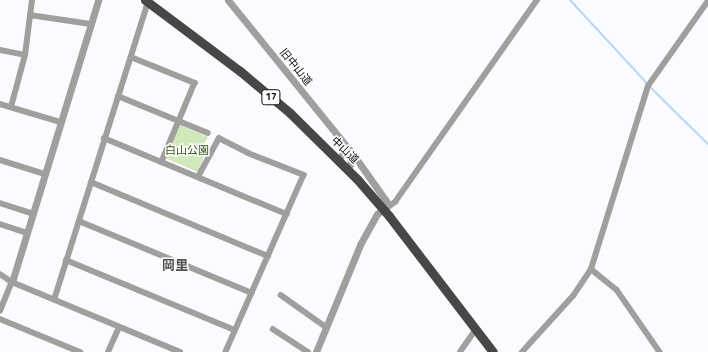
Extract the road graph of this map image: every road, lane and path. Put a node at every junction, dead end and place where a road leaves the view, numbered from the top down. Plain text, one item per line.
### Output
1 (32, 0) edge
2 (98, 0) edge
3 (228, 0) edge
4 (537, 0) edge
5 (146, 1) edge
6 (708, 1) edge
7 (30, 16) junction
8 (90, 24) junction
9 (0, 50) edge
10 (25, 55) junction
11 (131, 57) junction
12 (118, 96) junction
13 (0, 104) edge
14 (11, 107) junction
15 (180, 121) junction
16 (60, 122) junction
17 (208, 134) dead end
18 (104, 138) junction
19 (347, 148) junction
20 (0, 160) edge
21 (338, 160) junction
22 (162, 162) junction
23 (347, 169) junction
24 (45, 174) junction
25 (198, 177) junction
26 (91, 182) junction
27 (0, 203) edge
28 (384, 210) junction
29 (33, 214) junction
30 (287, 214) junction
31 (79, 221) junction
32 (0, 224) edge
33 (27, 233) junction
34 (268, 256) junction
35 (66, 260) junction
36 (591, 269) junction
37 (0, 274) edge
38 (12, 282) junction
39 (252, 293) junction
40 (281, 295) dead end
41 (54, 300) junction
42 (0, 311) edge
43 (0, 319) edge
44 (326, 326) junction
45 (119, 327) junction
46 (273, 329) dead end
47 (476, 329) junction
48 (235, 330) junction
49 (80, 352) edge
50 (108, 352) edge
51 (180, 352) edge
52 (226, 352) edge
53 (308, 352) edge
54 (316, 352) edge
55 (460, 352) edge
56 (494, 352) edge
57 (522, 352) edge
58 (660, 352) edge

1 - 7 street
2 - 8 street
3 - 19 street, 旧中山道
4 - 28 street
5 - 11 street
5 - 21 highway, 中山道 / 17
6 - 36 street
7 - 8 street
7 - 10 street
8 - 16 street
9 - 10 street
10 - 14 street
11 - 12 street
11 - 15 street
12 - 15 street
12 - 18 street
13 - 14 street
14 - 16 street
15 - 17 street
15 - 22 street
16 - 24 street
18 - 22 street
18 - 26 street
19 - 21 street
19 - 23 street
19 - 28 street, 旧中山道
20 - 24 street
21 - 23 highway, 中山道 / 17
22 - 25 street
23 - 28 highway, 中山道 / 17
24 - 29 street
25 - 30 street
25 - 30 street
26 - 31 street
26 - 34 street
27 - 29 street
28 - 44 street
28 - 47 highway, 中山道 / 17
29 - 33 street
30 - 34 street
31 - 35 street
31 - 39 street
32 - 33 street
33 - 38 street
34 - 39 street
35 - 41 street
35 - 48 street
36 - 57 street
36 - 58 street
37 - 38 street
38 - 41 street
38 - 42 street
39 - 48 street
40 - 44 street
41 - 45 street
43 - 49 street
44 - 54 street
45 - 50 street
45 - 51 street
46 - 53 street
47 - 55 street
47 - 56 highway, 中山道 / 17
48 - 52 street

